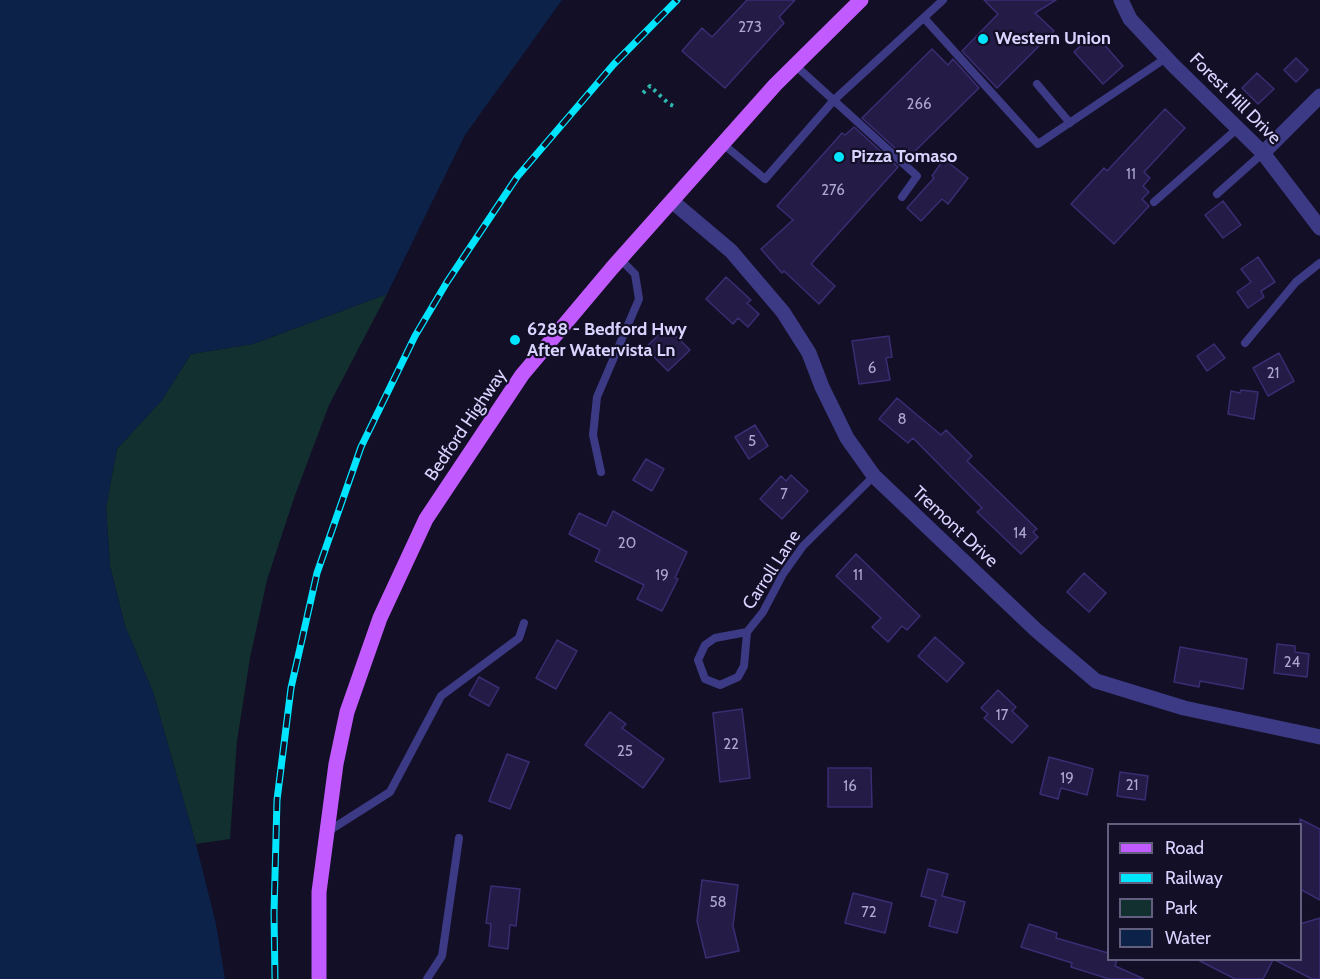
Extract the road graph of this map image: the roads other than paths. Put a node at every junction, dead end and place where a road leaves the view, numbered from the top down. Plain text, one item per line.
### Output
1 (861, 0) edge
2 (943, 0) edge
3 (1121, 0) edge
4 (924, 18) junction
5 (1166, 58) junction
6 (796, 66) junction
7 (1037, 84) dead end
8 (1320, 96) edge
9 (834, 100) junction
10 (1070, 123) junction
11 (1238, 128) junction
12 (723, 144) junction
13 (1263, 153) junction
14 (1216, 194) dead end
15 (902, 197) dead end
16 (673, 202) junction
17 (1154, 202) dead end
18 (1320, 228) edge
19 (621, 260) junction
20 (1320, 263) edge
21 (1245, 344) dead end
22 (602, 472) dead end
23 (874, 476) junction
24 (524, 623) dead end
25 (747, 632) junction
26 (1320, 737) edge
27 (326, 832) junction
28 (459, 838) dead end
29 (319, 979) edge
30 (427, 979) edge

1 - 6 main road, Bedford Highway
2 - 4 lane
3 - 5 street, Forest Hill Drive
4 - 9 lane
4 - 10 lane
5 - 10 lane
5 - 11 street, Forest Hill Drive
6 - 9 lane
6 - 12 main road, Bedford Highway
7 - 10 lane
8 - 13 street
9 - 12 lane
9 - 15 lane
11 - 13 street, Forest Hill Drive
11 - 17 lane
12 - 16 main road, Bedford Highway
13 - 14 lane
13 - 18 street, Forest Hill Drive
16 - 19 main road, Bedford Highway
16 - 23 street, Tremont Drive
19 - 22 lane
19 - 27 main road, Bedford Highway
20 - 21 lane
23 - 25 lane, Carroll Lane
23 - 26 street, Tremont Drive
24 - 27 lane
25 - 25 lane, Carroll Lane
27 - 29 main road, Bedford Highway
28 - 30 lane

